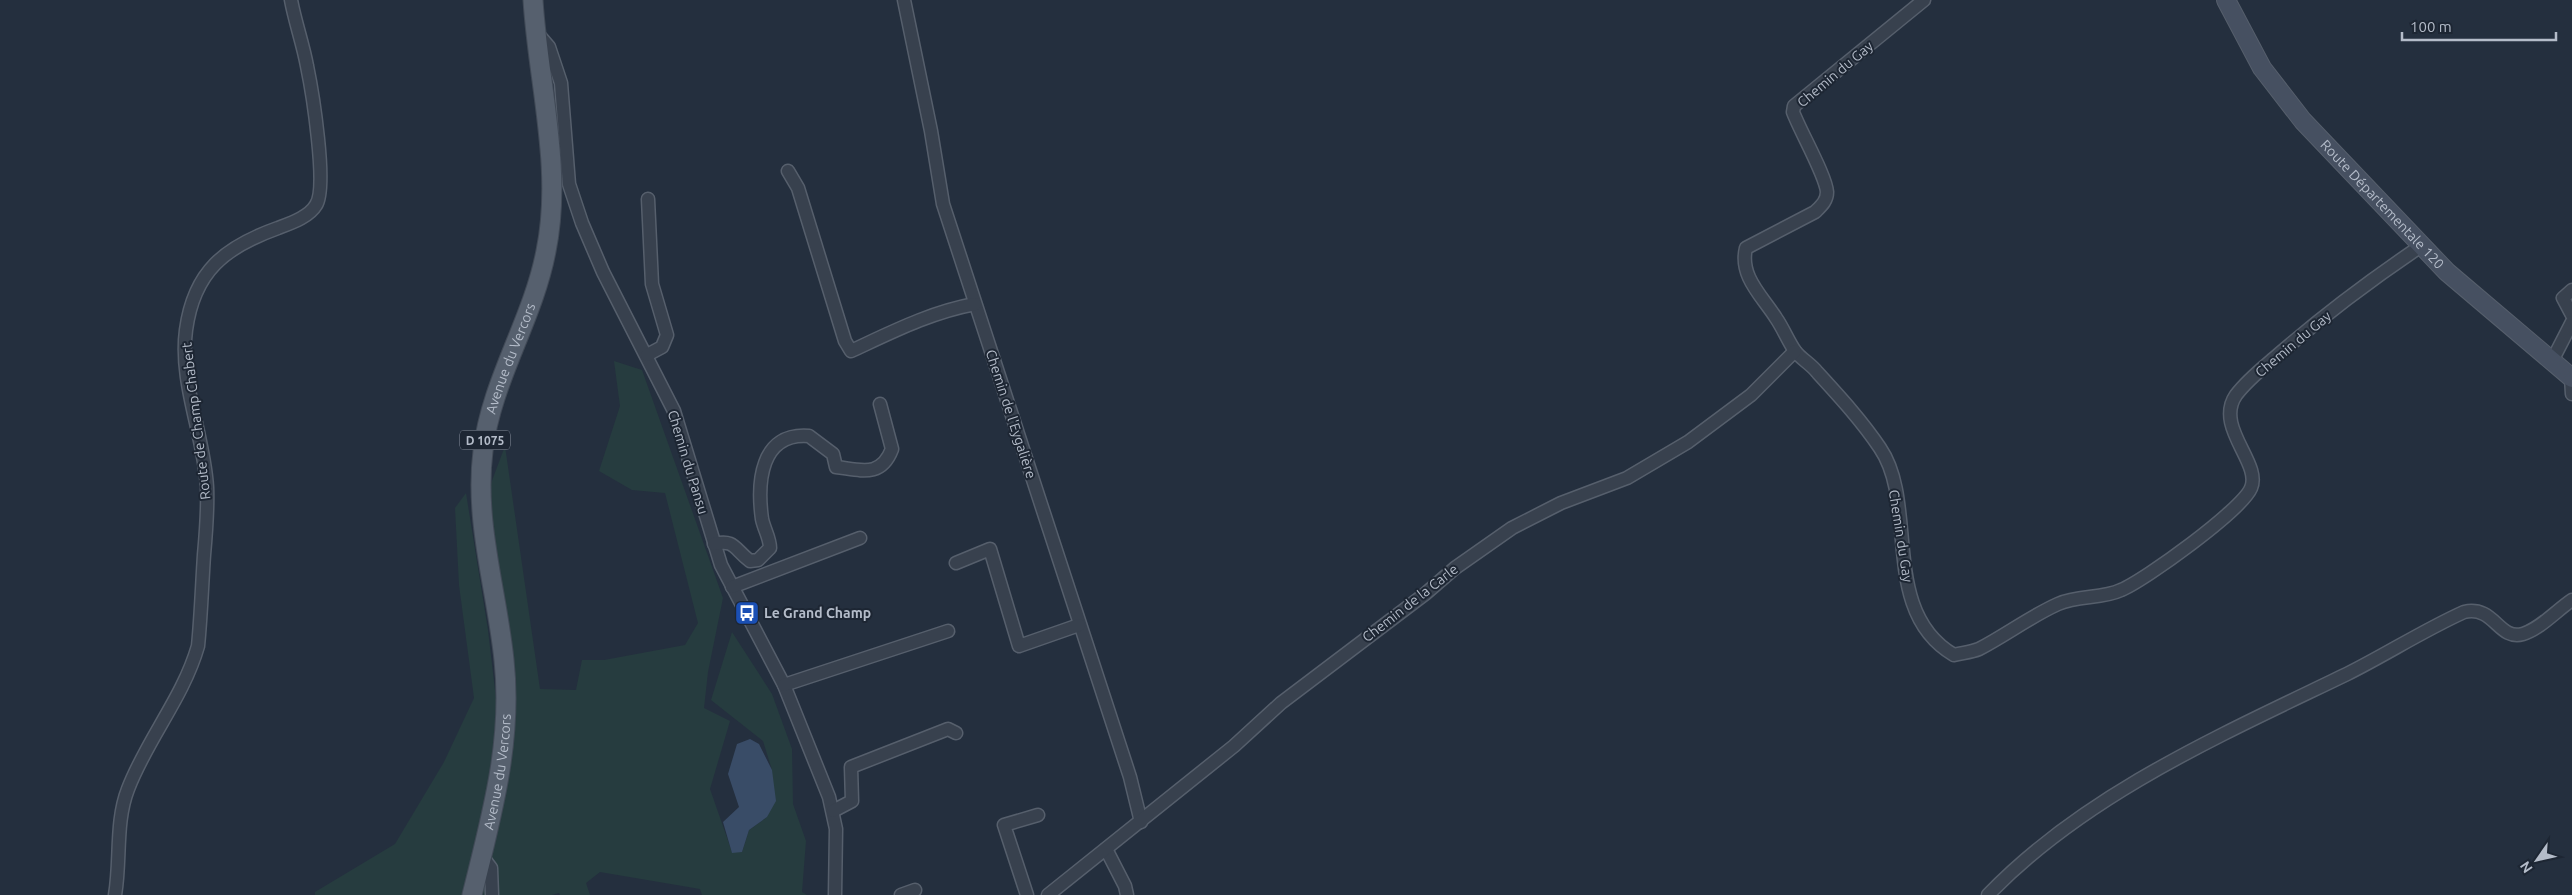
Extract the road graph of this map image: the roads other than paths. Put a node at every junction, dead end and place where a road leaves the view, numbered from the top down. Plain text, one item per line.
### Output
1 (290, 0) edge
2 (534, 0) edge
3 (904, 0) edge
4 (1924, 0) edge
5 (2226, 0) edge
6 (535, 31) junction
7 (788, 170) dead end
8 (648, 199) dead end
9 (2421, 246) junction
10 (2572, 290) edge
11 (975, 304) junction
12 (2572, 315) edge
13 (2572, 322) edge
14 (1795, 351) junction
15 (647, 355) junction
16 (2553, 360) junction
17 (2572, 383) edge
18 (880, 404) dead end
19 (860, 538) dead end
20 (714, 544) junction
21 (956, 563) dead end
22 (732, 587) junction
23 (2572, 600) edge
24 (1079, 625) junction
25 (948, 631) dead end
26 (784, 685) junction
27 (956, 733) dead end
28 (833, 811) junction
29 (1038, 815) dead end
30 (1141, 822) junction
31 (1106, 850) junction
32 (482, 856) junction
33 (915, 890) dead end
34 (115, 895) edge
35 (472, 895) edge
36 (492, 895) edge
37 (835, 895) edge
38 (901, 895) edge
39 (1027, 895) edge
40 (1048, 895) edge
41 (1127, 895) edge
42 (1988, 895) edge

1 - 34 street, Route de Champ Chabert
2 - 6 main road, Avenue du Vercors / D 1075
3 - 11 street, Chemin de l'Eygalière
4 - 14 street, Chemin du Gay
5 - 9 street, Route Départementale 120
6 - 15 street, Chemin du Pansu
6 - 32 main road, Avenue du Vercors / D 1075
7 - 11 street
8 - 15 street
9 - 14 street, Chemin du Gay
9 - 16 street, Route Départementale 120
10 - 12 street
11 - 24 street, Chemin de l'Eygalière
13 - 16 street
14 - 30 street, Chemin de la Carle
15 - 20 street, Chemin du Pansu
16 - 17 street, Route Départementale 120
18 - 20 street
19 - 22 street
20 - 22 street, Chemin du Pansu
21 - 24 street
22 - 26 street, Chemin du Pansu
23 - 42 street
24 - 30 street, Chemin de l'Eygalière
25 - 26 street
26 - 28 street, Chemin du Pansu
27 - 28 street
28 - 37 street, Chemin du Pansu
29 - 39 street
30 - 31 street, Chemin de la Carle
31 - 40 street, Chemin de la Carle
31 - 41 street
32 - 35 main road, Avenue du Vercors / D 1075
32 - 36 street
33 - 38 street

